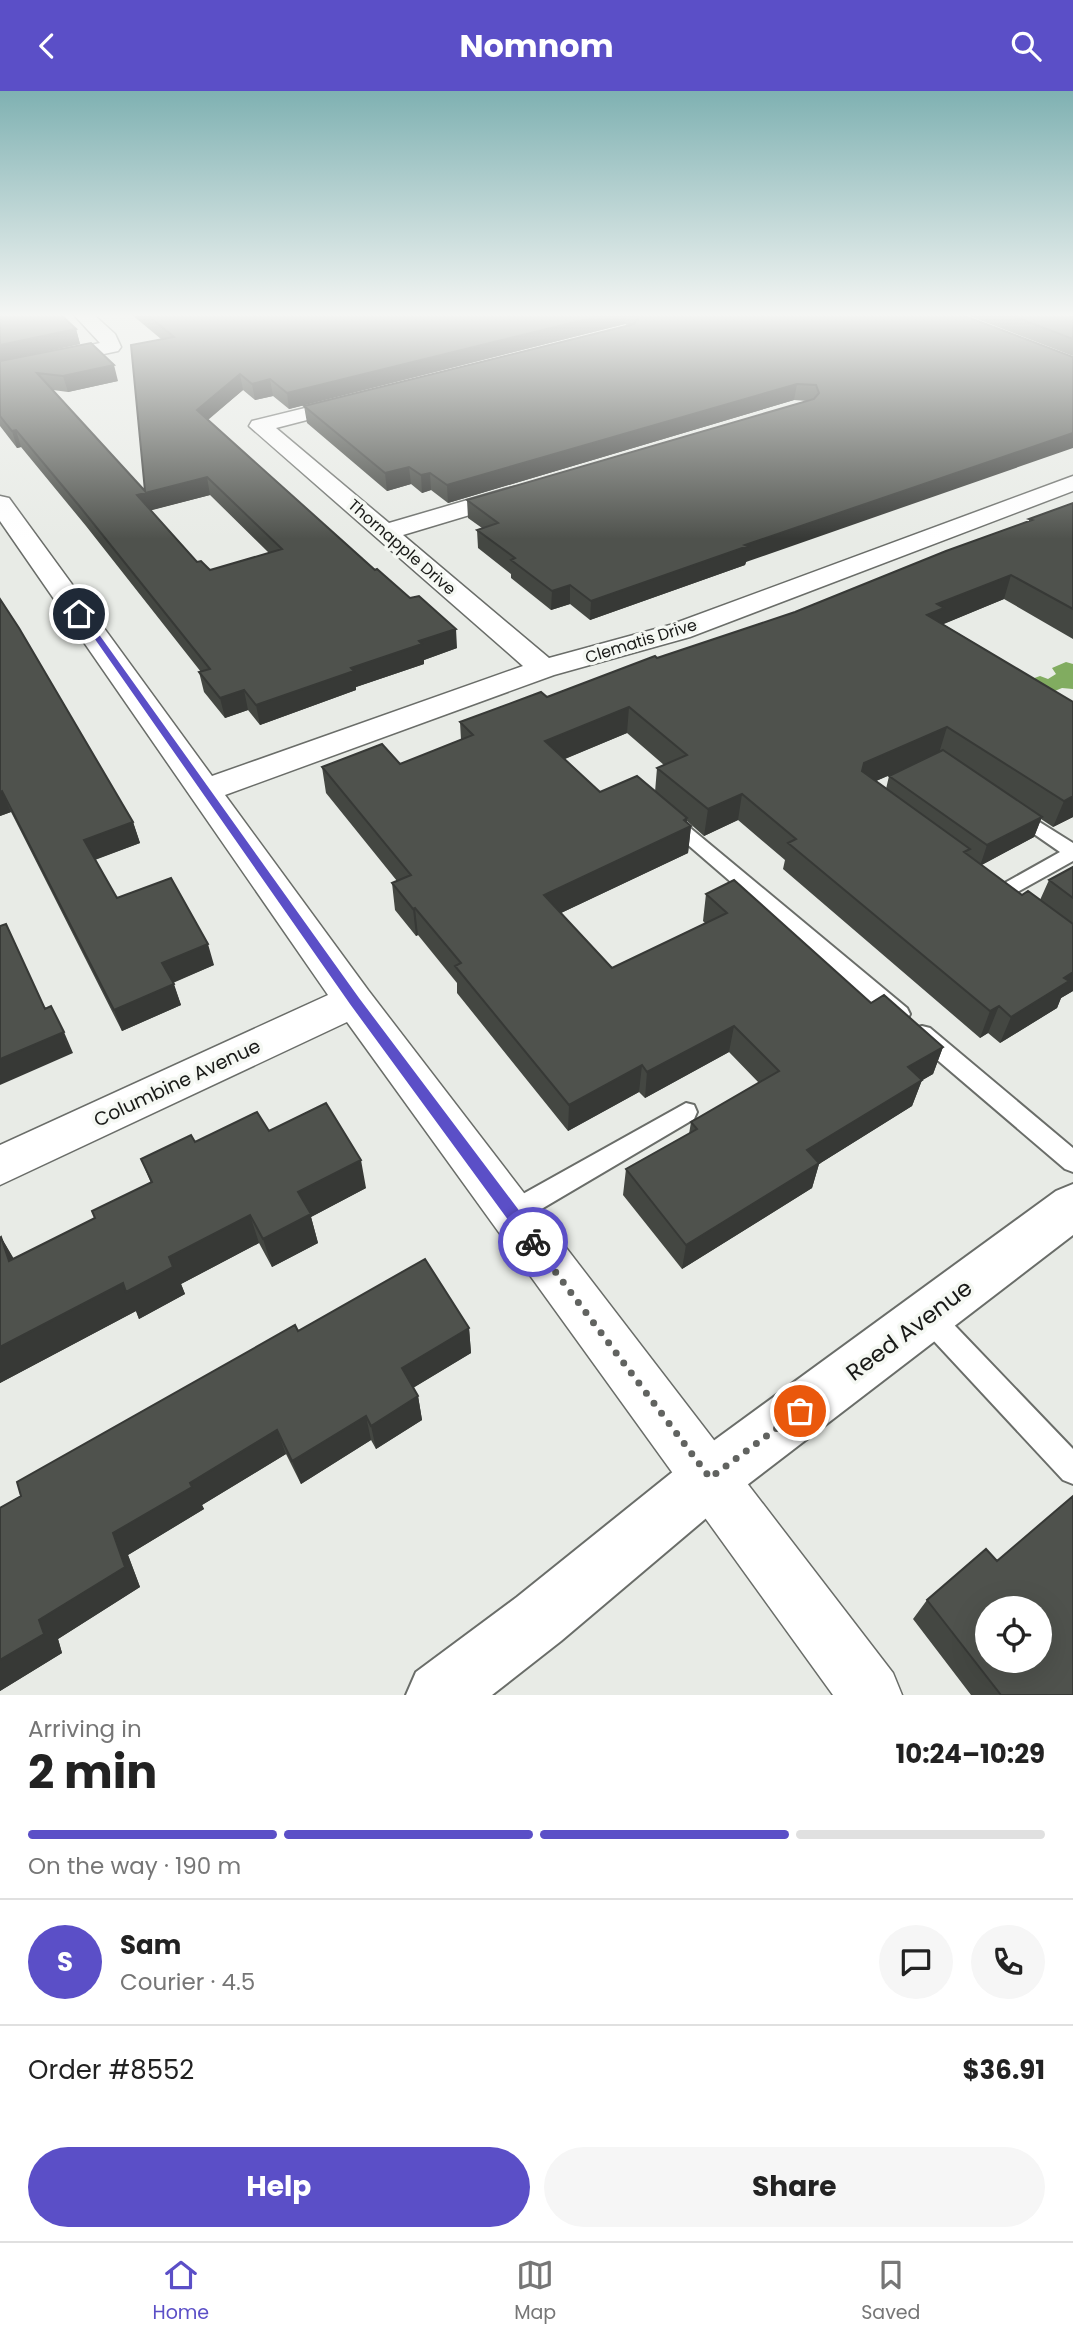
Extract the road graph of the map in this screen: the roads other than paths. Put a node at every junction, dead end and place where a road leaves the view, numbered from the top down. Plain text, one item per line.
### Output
1 (368, 399) edge
2 (1073, 483) edge
3 (540, 486) edge
4 (0, 503) edge
5 (386, 532) junction
6 (544, 669) junction
7 (206, 790) junction
8 (1006, 806) edge
9 (660, 811) edge
10 (1073, 853) edge
11 (1021, 909) edge
12 (354, 1001) junction
13 (686, 1112) dead end
14 (1073, 1162) edge
15 (0, 1166) edge
16 (1073, 1206) edge
17 (512, 1213) junction
18 (928, 1315) junction
19 (1073, 1470) edge
20 (710, 1478) junction
21 (439, 1695) edge
22 (871, 1695) edge

1 - 5 street, Thornapple Drive
2 - 6 street, Clematis Drive
3 - 5 street
4 - 7 street
5 - 6 street, Thornapple Drive
6 - 7 street, Clematis Drive
7 - 12 street
8 - 10 lane
9 - 14 lane
10 - 11 lane
12 - 15 street, Columbine Avenue
12 - 17 street
13 - 17 lane
16 - 18 main road, Reed Avenue
17 - 20 street
18 - 19 lane
18 - 20 main road, Reed Avenue
20 - 21 main road, Reed Avenue
20 - 22 street

